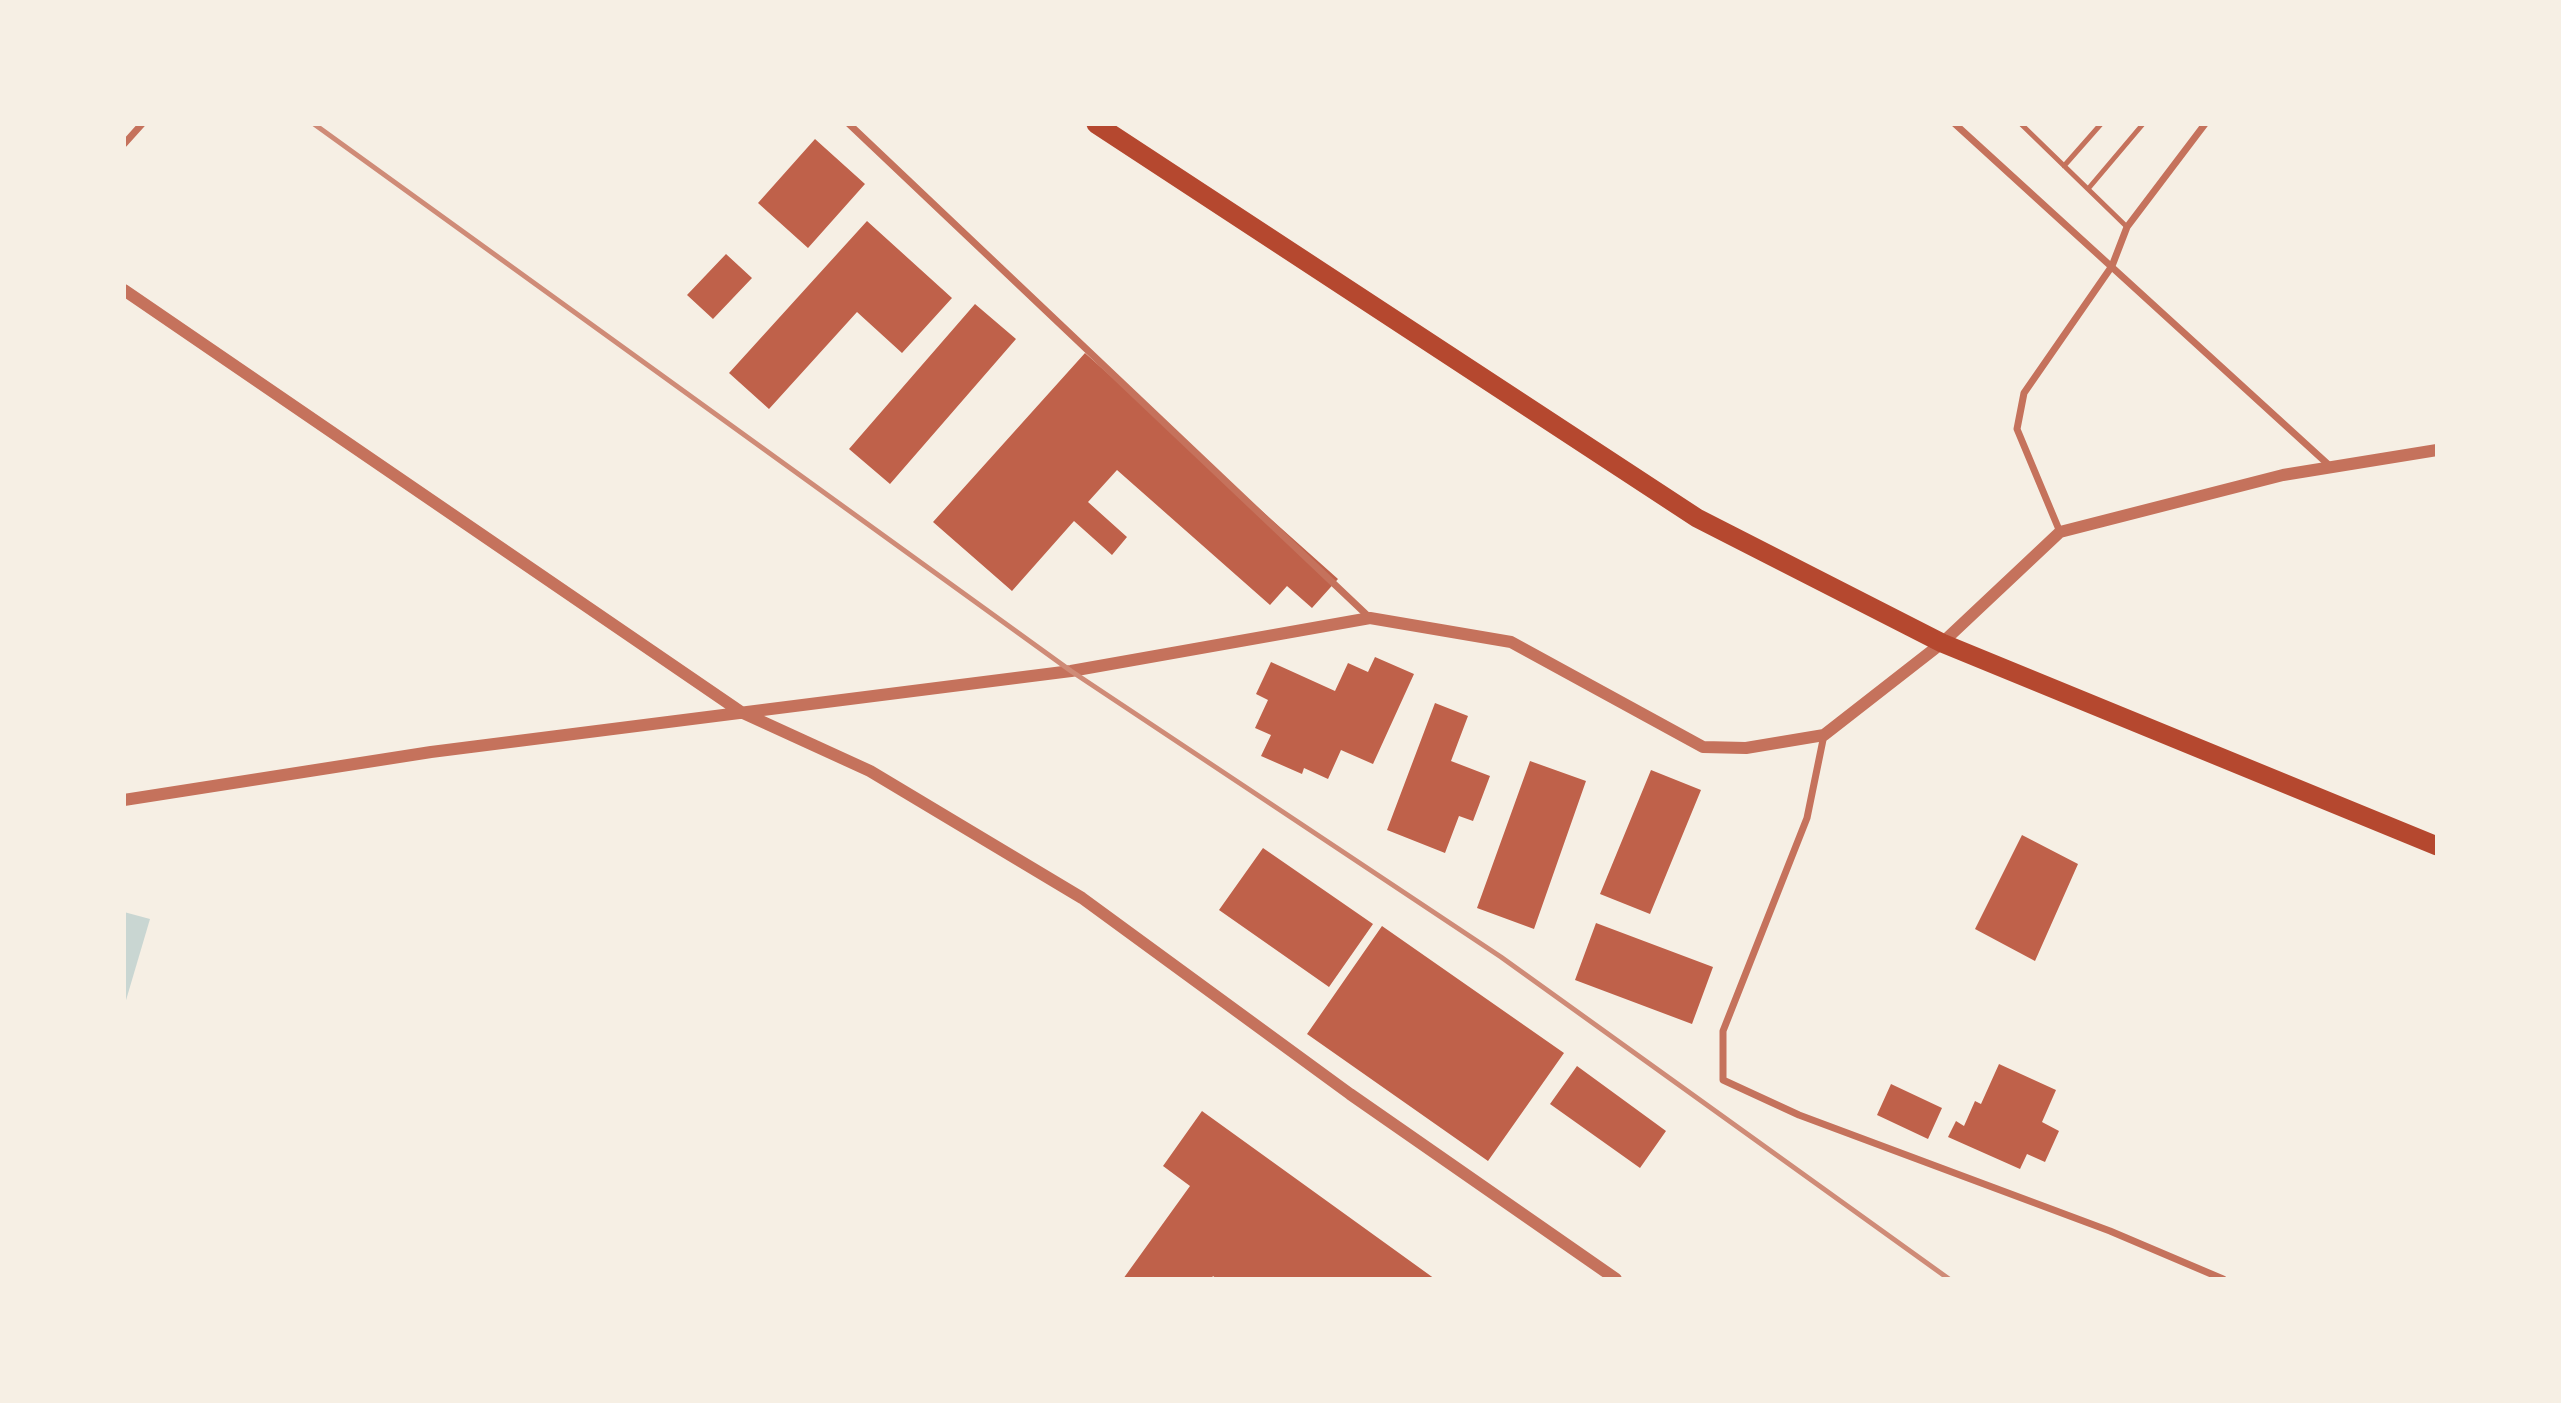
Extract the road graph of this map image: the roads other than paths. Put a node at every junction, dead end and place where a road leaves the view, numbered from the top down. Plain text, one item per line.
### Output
1 (142, 124) edge
2 (849, 124) edge
3 (1096, 124) edge
4 (1955, 124) edge
5 (2021, 124) edge
6 (2101, 124) edge
7 (2143, 124) edge
8 (2205, 124) edge
9 (124, 144) edge
10 (2064, 166) junction
11 (2088, 190) junction
12 (2127, 228) junction
13 (2112, 266) junction
14 (124, 290) edge
15 (2437, 450) edge
16 (2331, 467) junction
17 (2060, 532) junction
18 (1370, 618) junction
19 (1942, 643) junction
20 (741, 712) junction
21 (1824, 735) junction
22 (124, 800) edge
23 (2437, 846) edge
24 (1616, 1279) edge
25 (2223, 1279) edge

1 - 9 street
2 - 18 street
3 - 19 highway
4 - 13 street
5 - 10 lane
6 - 10 lane
7 - 11 lane
8 - 12 street
10 - 11 lane
11 - 12 lane
12 - 13 street
13 - 16 street
13 - 17 street
14 - 20 street
15 - 16 street
16 - 17 street
17 - 19 street
18 - 20 street
18 - 21 street
19 - 21 street
19 - 23 highway
20 - 22 street
20 - 24 street
21 - 25 street

